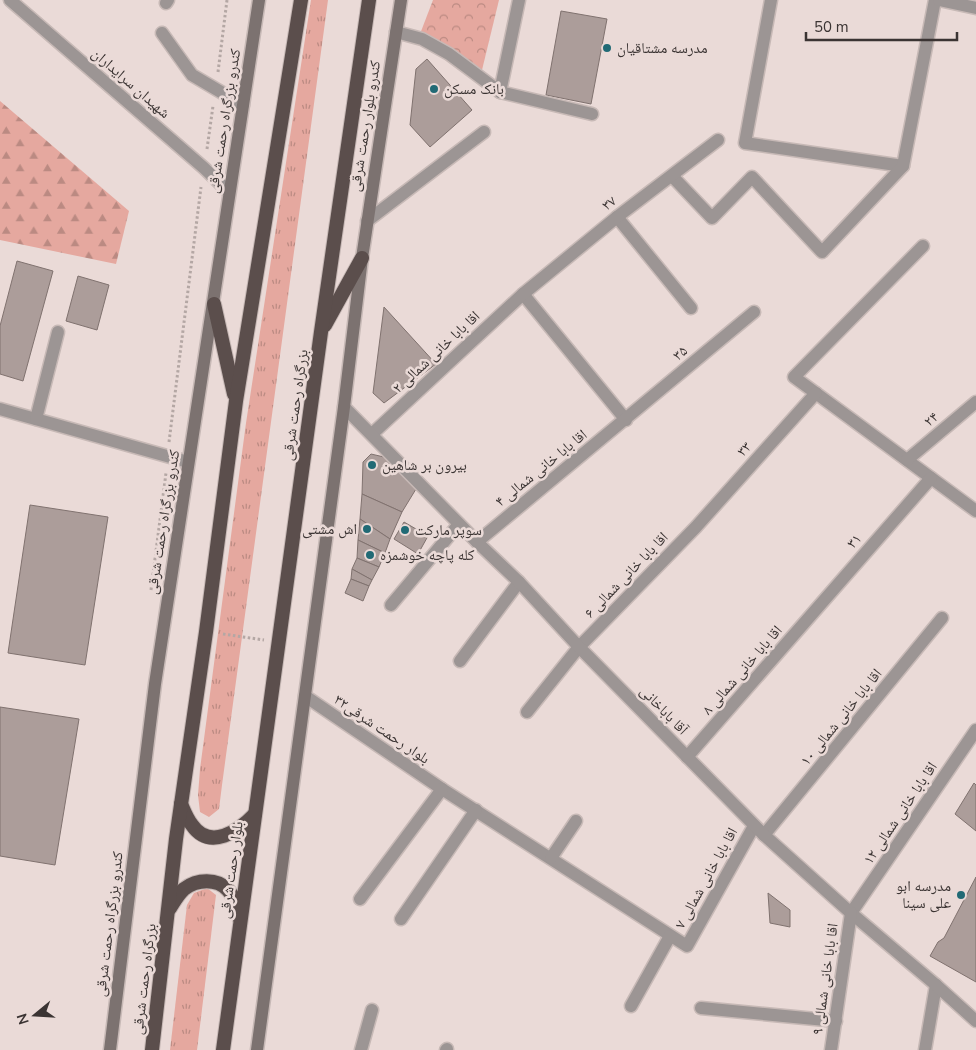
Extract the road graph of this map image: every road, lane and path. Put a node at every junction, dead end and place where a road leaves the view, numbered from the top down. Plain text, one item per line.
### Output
1 (10, 0) edge
2 (227, 0) edge
3 (259, 0) edge
4 (301, 0) edge
5 (369, 0) edge
6 (401, 0) edge
7 (519, 0) edge
8 (771, 0) edge
9 (937, 0) edge
10 (970, 5) edge
11 (396, 32) junction
12 (162, 33) dead end
13 (216, 88) junction
14 (500, 92) junction
15 (243, 105) junction
16 (592, 114) dead end
17 (484, 132) dead end
18 (718, 140) dead end
19 (903, 166) junction
20 (204, 168) junction
21 (672, 176) junction
22 (229, 192) junction
23 (617, 218) junction
24 (368, 220) junction
25 (923, 246) dead end
26 (362, 258) junction
27 (523, 294) junction
28 (214, 304) junction
29 (691, 308) dead end
30 (754, 312) dead end
31 (58, 332) dead end
32 (321, 332) junction
33 (816, 393) junction
34 (236, 401) junction
35 (976, 402) edge
36 (344, 406) junction
37 (0, 410) edge
38 (36, 419) junction
39 (626, 420) junction
40 (372, 434) junction
41 (168, 456) junction
42 (907, 460) junction
43 (188, 462) junction
44 (930, 478) junction
45 (976, 511) edge
46 (460, 524) junction
47 (696, 527) joint
48 (477, 542) junction
49 (520, 582) junction
50 (150, 594) dead end
51 (391, 605) dead end
52 (942, 618) dead end
53 (801, 626) joint
54 (206, 632) junction
55 (279, 642) junction
56 (579, 647) junction
57 (460, 661) dead end
58 (305, 696) junction
59 (527, 712) dead end
60 (976, 730) edge
61 (687, 757) junction
62 (442, 789) junction
63 (181, 804) junction
64 (476, 810) junction
65 (255, 814) junction
66 (576, 821) dead end
67 (754, 826) junction
68 (764, 836) junction
69 (551, 858) junction
70 (360, 899) dead end
71 (168, 912) junction
72 (851, 913) junction
73 (402, 919) dead end
74 (240, 929) junction
75 (670, 936) junction
76 (687, 946) joint
77 (936, 984) junction
78 (630, 1006) dead end
79 (701, 1008) dead end
80 (372, 1010) dead end
81 (836, 1021) junction
82 (976, 1021) edge
83 (110, 1050) edge
84 (152, 1050) edge
85 (223, 1050) edge
86 (257, 1050) edge
87 (361, 1050) edge
88 (831, 1050) edge
89 (925, 1050) edge

1 - 20 street, شهیدان سرایداران
2 - 13 path
3 - 15 main road, کندرو بزرگراه رحمت شرقی
4 - 34 highway
5 - 32 highway, بزرگراه رحمت شرقی
6 - 11 main road, کندرو بلوار رحمت شرقی
7 - 14 street
8 - 19 street
9 - 10 street
9 - 19 street
11 - 14 street
11 - 24 main road, کندرو بلوار رحمت شرقی
12 - 13 street
13 - 15 street
13 - 20 path
14 - 16 street
15 - 22 main road, کندرو بزرگراه رحمت شرقی
17 - 24 street
18 - 21 street, ۳۷
19 - 21 street
20 - 22 street, شهیدان سرایداران
20 - 41 path
21 - 23 street, ۳۷
22 - 28 main road, کندرو بزرگراه رحمت شرقی
23 - 27 street, ۳۷
23 - 29 street
24 - 26 main road, کندرو بلوار رحمت شرقی
25 - 33 street
26 - 32 highway
26 - 36 main road
27 - 39 street
27 - 40 street, ۲ اقا بابا خانی شمالی
28 - 34 highway
28 - 43 main road, کندرو بزرگراه رحمت شرقی
30 - 39 street, ۳۵
31 - 38 street
32 - 55 highway, بزرگراه رحمت شرقی
33 - 42 street
33 - 47 street, ۳۳
34 - 54 highway
35 - 42 street, ۲۴
36 - 40 street, آقا باباخانی
36 - 58 main road
37 - 38 street
38 - 41 street
39 - 48 street, ۴ اقا بابا خانی شمالی
40 - 46 street, آقا باباخانی
41 - 43 street
41 - 50 path
42 - 44 street
43 - 83 main road, کندرو بزرگراه رحمت شرقی
44 - 45 street
44 - 53 street, ۳۱
46 - 48 street, آقا باباخانی
46 - 51 street
47 - 56 street, ۶ اقا بابا خانی شمالی
48 - 49 street, آقا باباخانی
49 - 56 street, آقا باباخانی
49 - 57 street
52 - 68 street, ۱۰ اقا بابا خانی شمالی
53 - 61 street, ۸ اقا بابا خانی شمالی
54 - 55 path
54 - 63 highway
55 - 65 highway, بزرگراه رحمت شرقی
56 - 59 street, ۶ اقا بابا خانی شمالی
56 - 61 street, آقا باباخانی
58 - 62 street, بلوار رحمت شرقی۳۲
58 - 86 main road
60 - 72 street, ۱۲ اقا بابا خانی شمالی
61 - 67 street, آقا باباخانی
62 - 64 street, بلوار رحمت شرقی۳۲
62 - 70 street
63 - 65 highway
63 - 71 highway
64 - 69 street, بلوار رحمت شرقی۳۲
64 - 73 street
65 - 74 highway, بلوار رحمت شرقی
66 - 69 street
67 - 68 street, آقا باباخانی
67 - 76 street, ۷ اقا بابا خانی شمالی
68 - 72 street, آقا باباخانی
69 - 75 street, بلوار رحمت شرقی۳۲
71 - 74 highway
71 - 84 highway, بزرگراه رحمت شرقی
72 - 77 street, آقا باباخانی
72 - 81 street, ۹ اقا بابا خانی شمالی
74 - 85 highway
75 - 76 street, بلوار رحمت شرقی۳۲
75 - 78 street
77 - 82 street, آقا باباخانی
77 - 89 street
79 - 81 street
80 - 87 street
81 - 88 street, ۹ اقا بابا خانی شمالی

